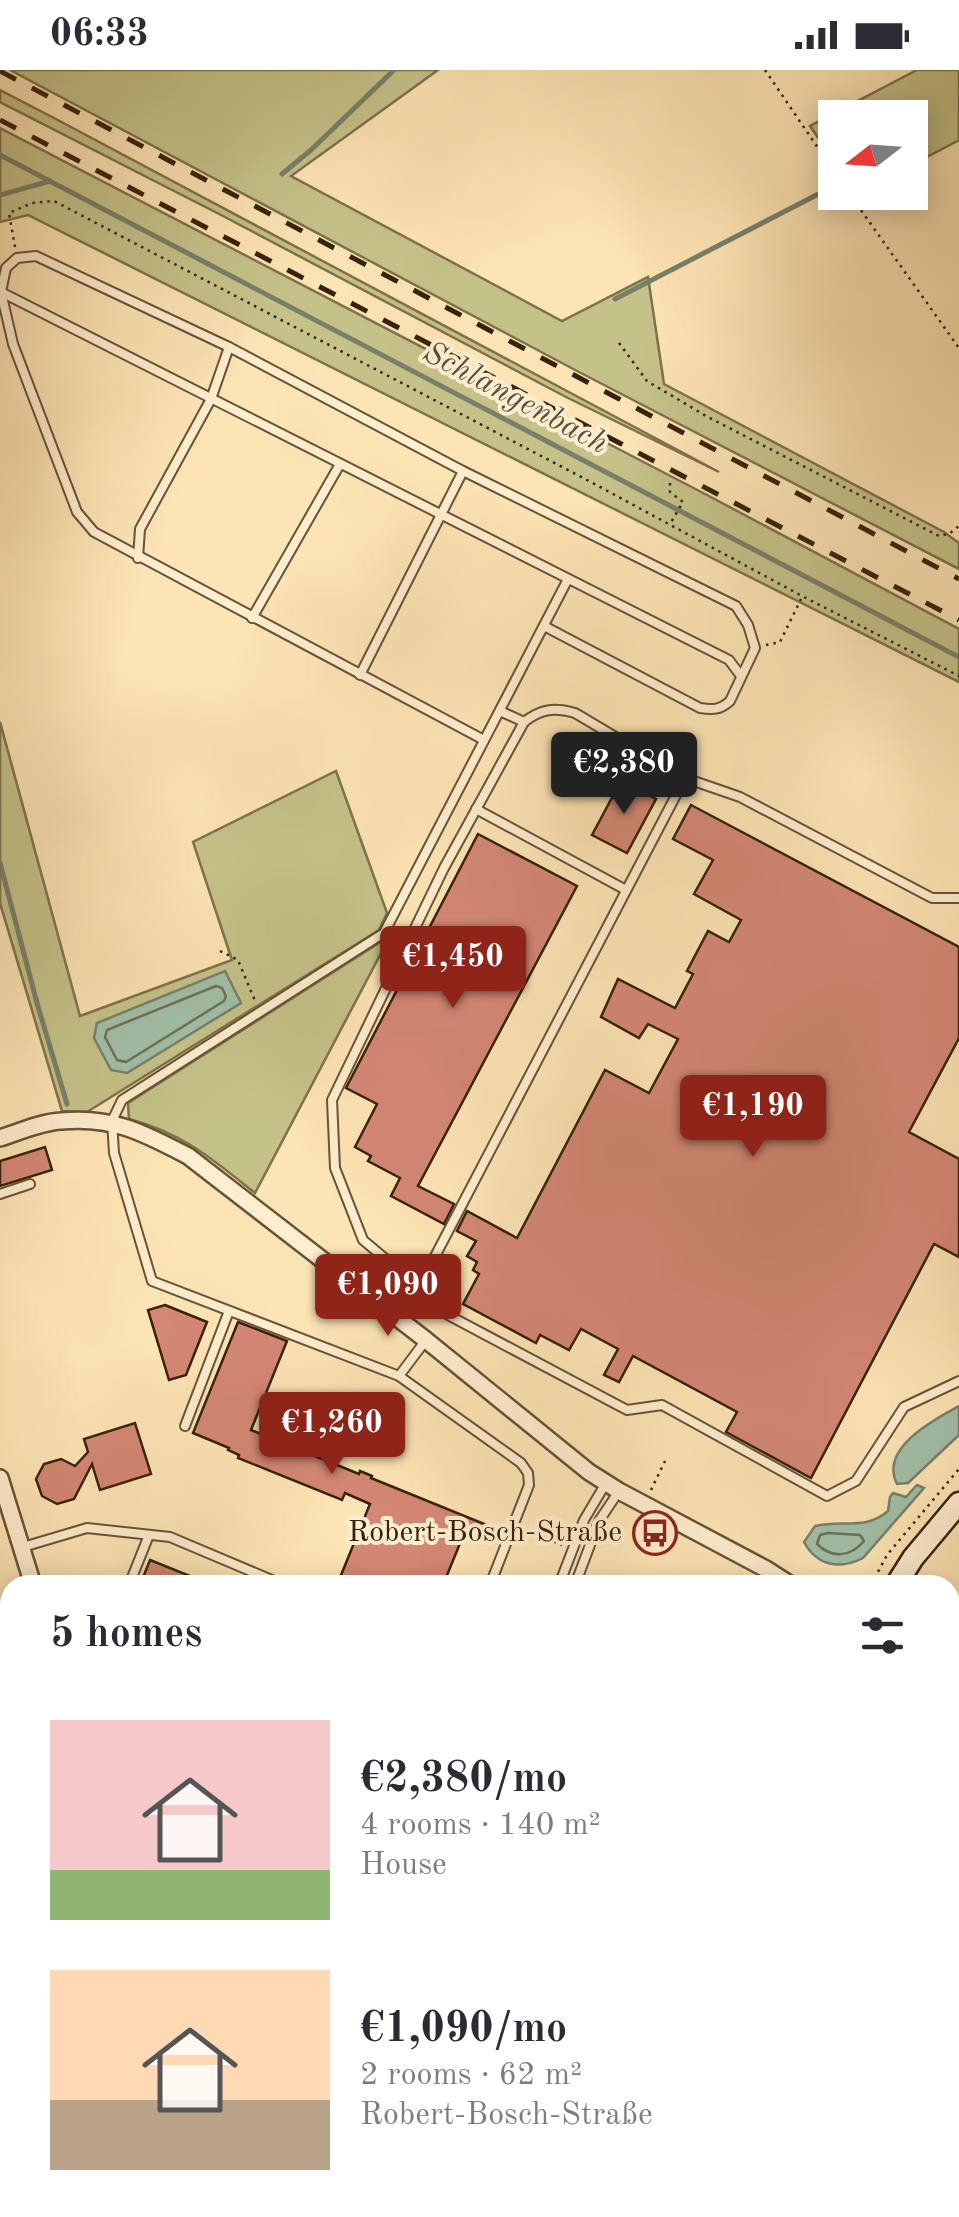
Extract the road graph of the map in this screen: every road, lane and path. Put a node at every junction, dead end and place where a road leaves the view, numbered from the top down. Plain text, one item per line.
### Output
1 (764, 70) edge
2 (818, 148) edge
3 (861, 210) edge
4 (16, 258) junction
5 (1, 292) edge
6 (619, 343) dead end
7 (228, 347) junction
8 (959, 348) edge
9 (211, 399) junction
10 (340, 464) junction
11 (463, 472) junction
12 (670, 482) dead end
13 (441, 515) junction
14 (670, 525) junction
15 (959, 526) edge
16 (138, 558) junction
17 (568, 580) junction
18 (802, 596) junction
19 (252, 618) junction
20 (544, 626) junction
21 (755, 648) junction
22 (360, 674) junction
23 (742, 676) junction
24 (959, 676) edge
25 (500, 710) junction
26 (524, 722) junction
27 (484, 740) junction
28 (685, 778) junction
29 (476, 808) junction
30 (626, 890) junction
31 (959, 898) edge
32 (220, 951) dead end
33 (260, 1012) junction
34 (112, 1121) junction
35 (0, 1138) edge
36 (30, 1184) dead end
37 (0, 1194) edge
38 (419, 1287) junction
39 (229, 1310) junction
40 (426, 1340) junction
41 (399, 1376) junction
42 (959, 1381) edge
43 (185, 1426) dead end
44 (665, 1461) dead end
45 (959, 1469) edge
46 (0, 1478) edge
47 (612, 1487) junction
48 (959, 1503) edge
49 (644, 1504) junction
50 (149, 1534) junction
51 (540, 1536) dead end
52 (21, 1547) junction
53 (573, 1549) junction
54 (766, 1569) junction
55 (30, 1575) edge
56 (132, 1575) edge
57 (260, 1575) edge
58 (494, 1575) edge
59 (564, 1575) edge
60 (579, 1575) edge
61 (775, 1575) edge
62 (782, 1575) edge
63 (878, 1575) edge
64 (902, 1575) edge

1 - 2 path
3 - 8 path
4 - 5 lane
4 - 7 lane
4 - 14 path
5 - 9 lane
5 - 16 lane
6 - 15 path
7 - 9 lane
7 - 11 lane
9 - 10 lane
9 - 16 lane
10 - 13 lane
10 - 19 lane
11 - 13 lane
11 - 21 lane
12 - 14 path
13 - 17 lane
13 - 22 lane
14 - 18 path
16 - 19 lane
17 - 20 lane
17 - 23 lane
18 - 21 path
18 - 24 path
19 - 22 lane
20 - 23 lane
20 - 25 lane
21 - 23 lane
22 - 27 lane
25 - 26 lane
25 - 27 lane
26 - 28 lane
26 - 29 lane
27 - 33 lane
28 - 30 lane
28 - 31 lane
29 - 30 lane
29 - 38 lane
30 - 38 lane
32 - 33 path
33 - 34 lane
34 - 35 street
34 - 39 lane
34 - 40 street
36 - 37 lane
38 - 42 lane
39 - 41 lane
39 - 43 lane
40 - 41 lane
40 - 47 street
41 - 58 lane
44 - 49 path
45 - 63 path
46 - 52 street
47 - 49 street
47 - 53 lane
47 - 60 lane
48 - 64 main road
49 - 54 street
50 - 52 lane
50 - 56 lane
50 - 57 lane
51 - 53 path
52 - 55 street
53 - 59 lane
54 - 61 street
54 - 62 street

